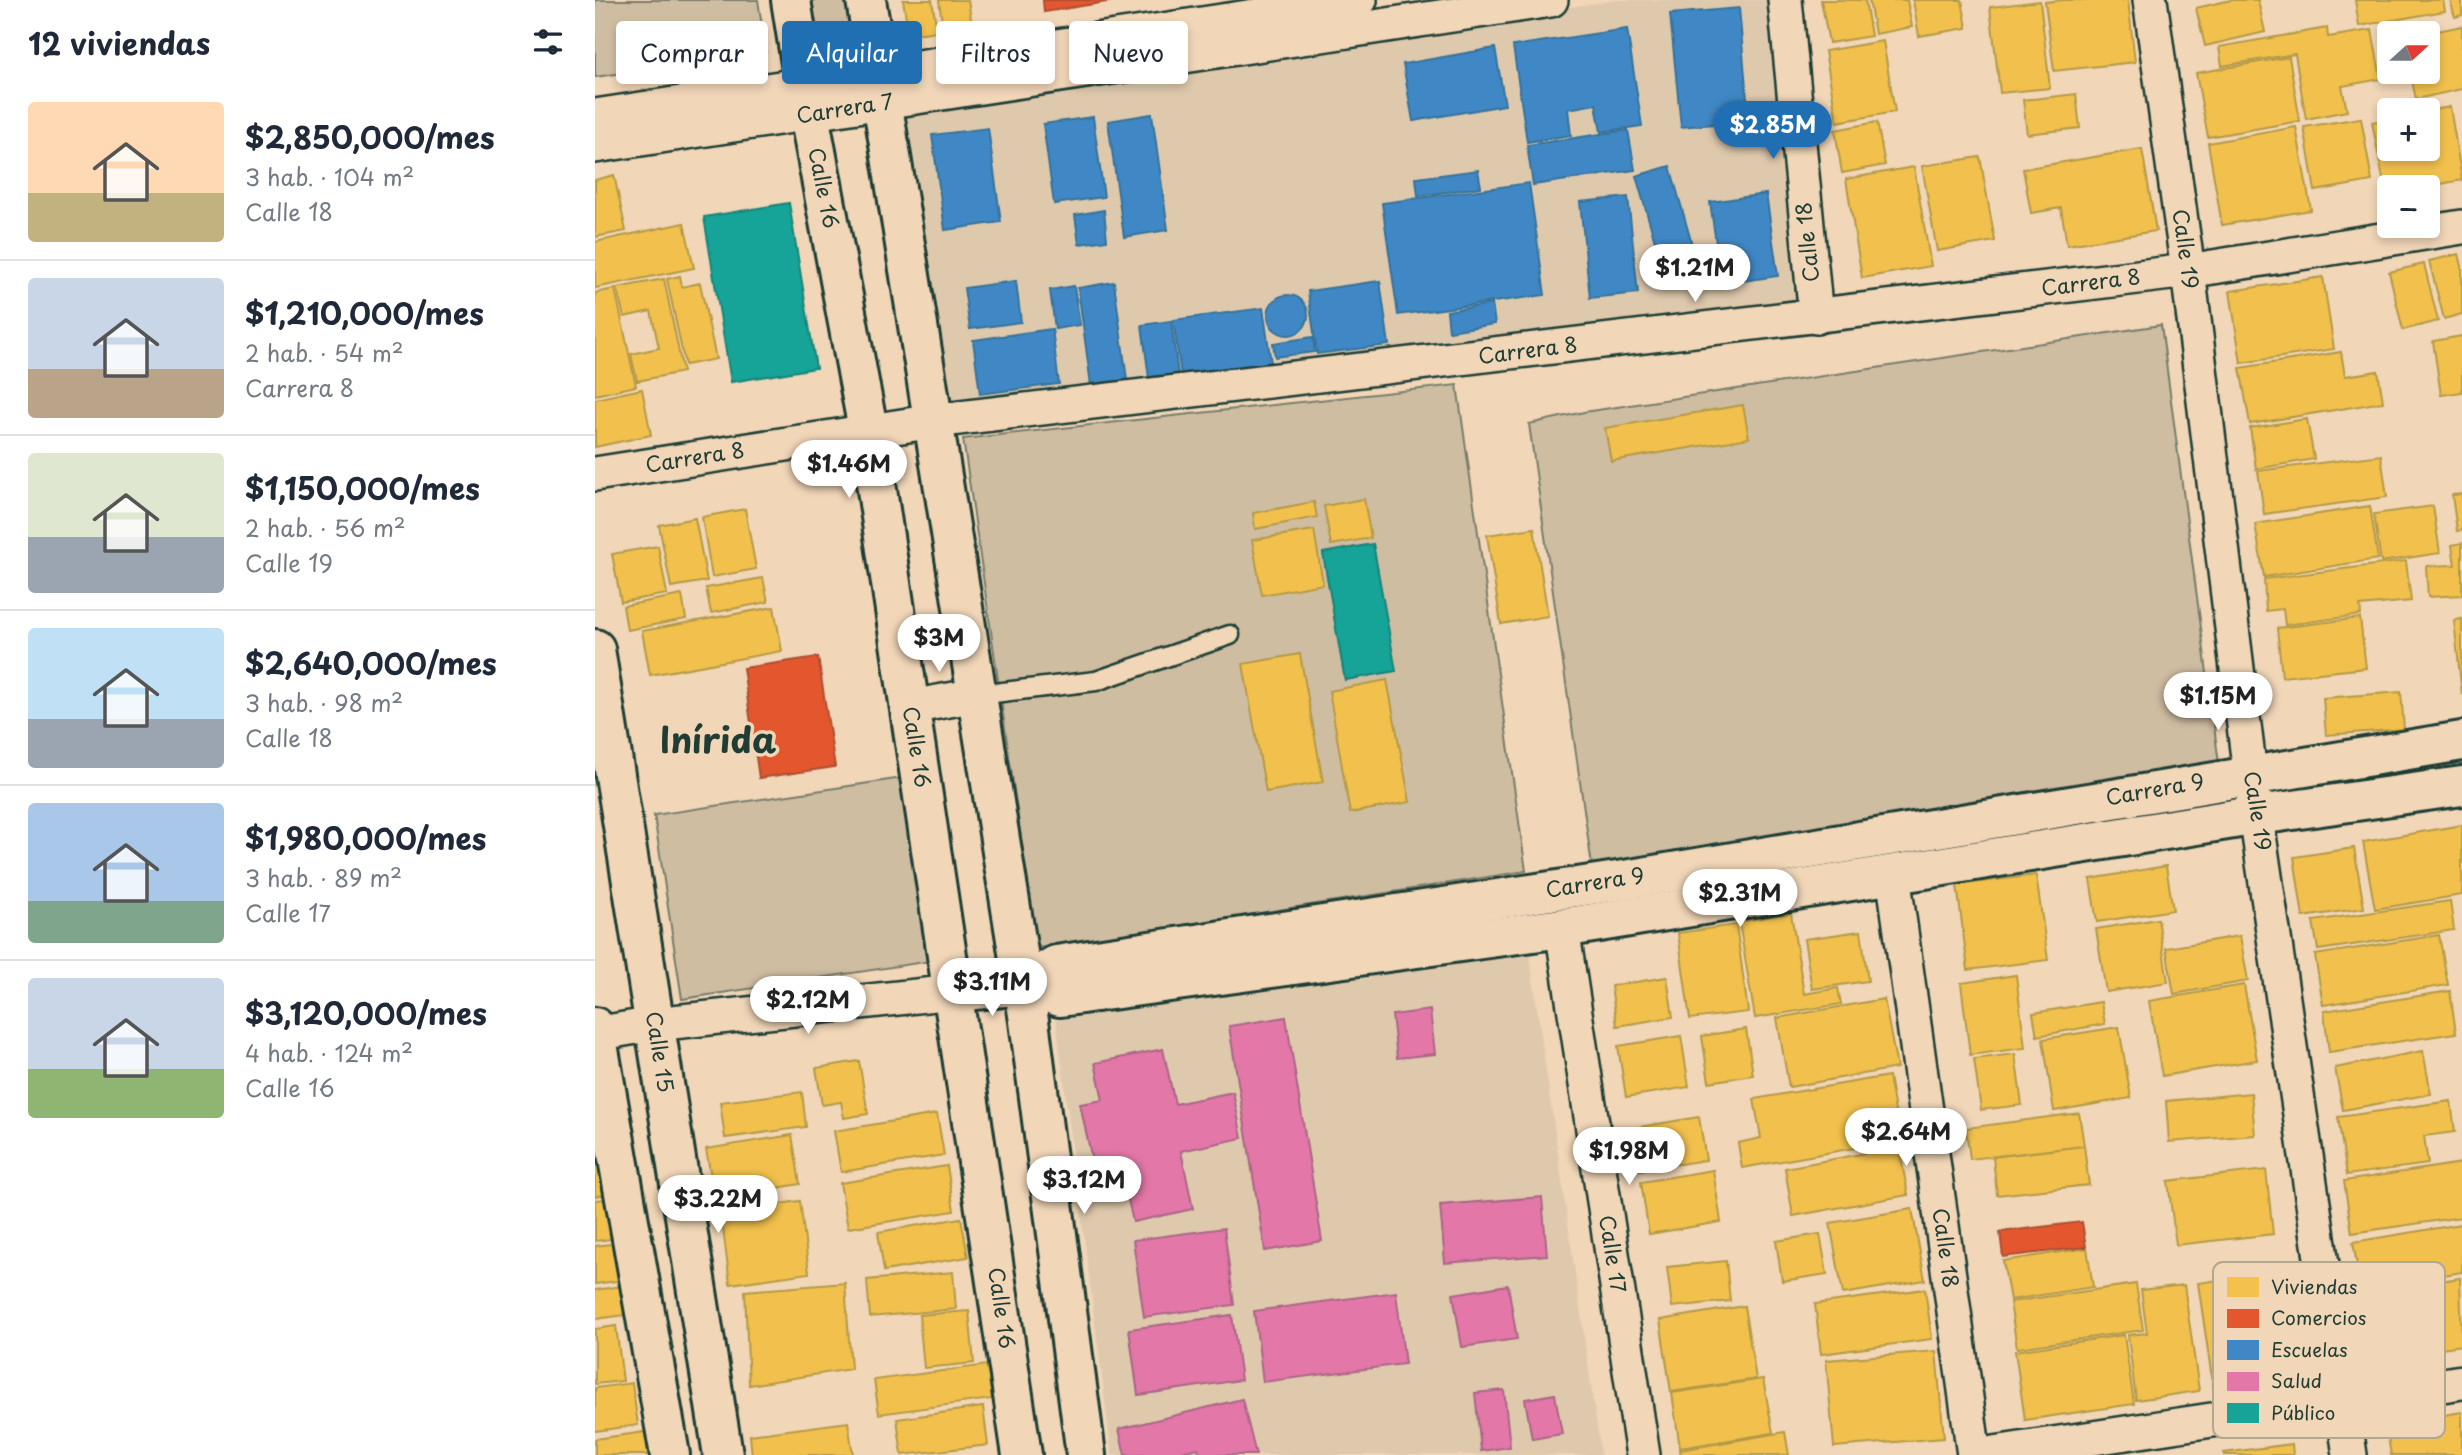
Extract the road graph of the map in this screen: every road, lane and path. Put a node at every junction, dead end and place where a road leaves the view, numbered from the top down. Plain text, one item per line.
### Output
1 (791, 0) edge
2 (866, 0) edge
3 (1360, 0) edge
4 (1551, 0) edge
5 (1785, 0) edge
6 (2150, 0) edge
7 (1393, 13) edge
8 (1200, 25) edge
9 (881, 89) junction
10 (807, 100) junction
11 (595, 116) edge
12 (595, 146) edge
13 (2462, 227) edge
14 (2188, 271) junction
15 (1816, 317) junction
16 (934, 421) junction
17 (868, 430) junction
18 (595, 474) edge
19 (1230, 635) dead end
20 (595, 649) edge
21 (977, 695) junction
22 (910, 707) junction
23 (2462, 741) edge
24 (2250, 774) junction
25 (2462, 786) edge
26 (2258, 815) junction
27 (1893, 874) junction
28 (1562, 928) junction
29 (1023, 985) junction
30 (954, 992) junction
31 (655, 1024) junction
32 (595, 1031) edge
33 (2323, 1262) edge
34 (2213, 1420) edge
35 (670, 1455) edge
36 (723, 1455) edge
37 (1022, 1455) edge
38 (1086, 1455) edge
39 (1643, 1455) edge
40 (1974, 1455) edge
41 (1981, 1455) edge

1 - 10 street, Calle 16
2 - 9 street
3 - 8 street, Carrera 7
4 - 7 street, Carrera 7
5 - 15 street, Calle 18
6 - 14 street, Calle 19
7 - 8 street, Carrera 7
8 - 9 street, Carrera 7
9 - 10 street, Carrera 7
9 - 16 street
10 - 11 street, Carrera 7
10 - 12 street, Carrera 7
10 - 17 street, Calle 16
13 - 14 street, Carrera 8
14 - 15 street, Carrera 8
14 - 24 street, Calle 19
15 - 16 street, Carrera 8
16 - 17 street, Carrera 8
16 - 21 street
17 - 18 street, Carrera 8
17 - 22 street, Calle 16
19 - 21 lane
20 - 31 street, Calle 15
21 - 22 street
21 - 29 street
22 - 30 street, Calle 16
23 - 24 street, Carrera 9
24 - 26 street, Calle 19
24 - 29 street, Carrera 9
25 - 26 street, Carrera 9
26 - 27 street, Carrera 9
26 - 33 street, Calle 19
27 - 28 street, Carrera 9
27 - 40 street, Calle 18
28 - 29 street, Carrera 9
28 - 39 street, Calle 17
29 - 30 street, Carrera 9
29 - 38 street
30 - 31 street, Carrera 9
30 - 37 street, Calle 16
31 - 32 street, Carrera 9
31 - 36 street, Calle 15
32 - 35 street
34 - 41 street

